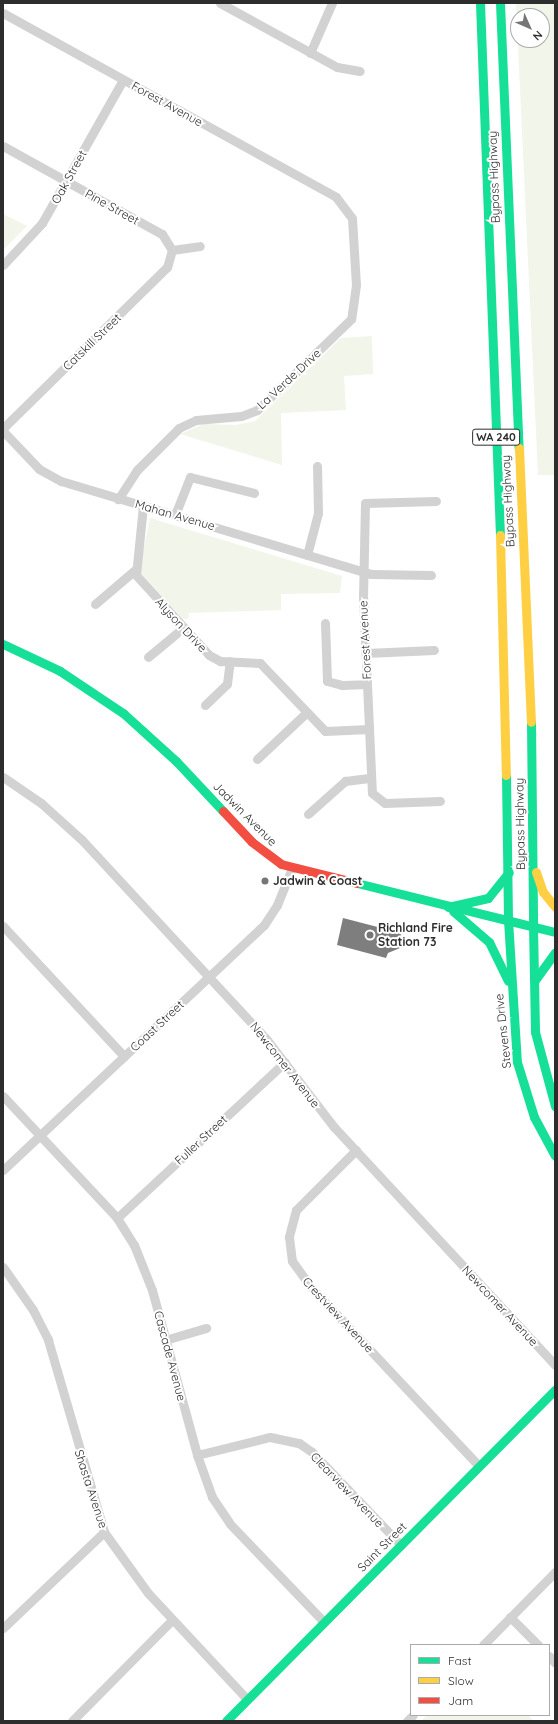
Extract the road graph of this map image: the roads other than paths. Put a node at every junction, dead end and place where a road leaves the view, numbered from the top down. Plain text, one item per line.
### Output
1 (220, 3) edge
2 (332, 3) edge
3 (480, 3) edge
4 (500, 3) edge
5 (3, 13) edge
6 (310, 53) junction
7 (360, 71) dead end
8 (123, 80) junction
9 (3, 146) edge
10 (66, 181) junction
11 (332, 195) joint
12 (200, 246) dead end
13 (172, 250) junction
14 (3, 265) edge
15 (3, 428) edge
16 (3, 431) edge
17 (317, 466) dead end
18 (254, 493) dead end
19 (118, 499) junction
20 (436, 501) dead end
21 (143, 506) junction
22 (175, 515) junction
23 (307, 555) junction
24 (135, 570) junction
25 (363, 571) junction
26 (431, 575) dead end
27 (95, 604) dead end
28 (325, 622) dead end
29 (183, 628) junction
30 (3, 644) edge
31 (434, 650) dead end
32 (366, 653) junction
33 (148, 657) dead end
34 (230, 661) junction
35 (367, 684) junction
36 (205, 705) dead end
37 (306, 713) junction
38 (369, 729) junction
39 (256, 759) dead end
40 (3, 777) edge
41 (371, 778) junction
42 (440, 802) dead end
43 (308, 814) dead end
44 (532, 859) junction
45 (292, 868) junction
46 (509, 872) junction
47 (448, 907) junction
48 (555, 907) edge
49 (508, 920) junction
50 (3, 926) edge
51 (533, 926) junction
52 (555, 932) edge
53 (555, 952) edge
54 (210, 977) junction
55 (534, 982) junction
56 (510, 987) junction
57 (124, 1056) junction
58 (285, 1062) junction
59 (3, 1096) edge
60 (555, 1106) edge
61 (39, 1136) junction
62 (356, 1150) junction
63 (555, 1156) edge
64 (3, 1170) edge
65 (116, 1218) junction
66 (3, 1267) edge
67 (206, 1328) dead end
68 (165, 1340) junction
69 (555, 1365) edge
70 (555, 1390) edge
71 (197, 1455) junction
72 (479, 1466) junction
73 (104, 1532) junction
74 (400, 1545) junction
75 (555, 1572) edge
76 (510, 1617) junction
77 (172, 1620) junction
78 (324, 1622) junction
79 (3, 1628) edge
80 (484, 1644) edge
81 (537, 1644) edge
82 (247, 1699) junction
83 (72, 1721) edge
84 (226, 1721) edge

1 - 6 street
2 - 6 street
3 - 46 main road, Bypass Highway / WA 240
4 - 44 main road, Bypass Highway / WA 240
5 - 8 street, Forest Avenue
6 - 7 street
8 - 10 street, Oak Street
8 - 11 street, Forest Avenue
9 - 10 street, Pine Street
10 - 13 street, Pine Street
10 - 14 street, Oak Street
11 - 19 street, La Verde Drive
12 - 13 street
13 - 15 street, Catskill Street
16 - 19 street, Mahan Avenue
17 - 23 street
18 - 22 street
19 - 21 street, Mahan Avenue
20 - 25 street, Forest Avenue
21 - 22 street, Mahan Avenue
21 - 24 street
22 - 23 street, Mahan Avenue
23 - 25 street, Mahan Avenue
24 - 27 street
24 - 29 street, Alyson Drive
25 - 26 street, Mahan Avenue
25 - 32 street, Forest Avenue
28 - 35 street
29 - 33 street
29 - 34 street, Alyson Drive
30 - 45 main road, Jadwin Avenue
31 - 32 street
32 - 35 street, Forest Avenue
34 - 36 street
34 - 37 street, Alyson Drive
35 - 38 street, Forest Avenue
37 - 38 street, Alyson Drive
37 - 39 street
38 - 41 street, Forest Avenue
40 - 54 street, Newcomer Avenue
41 - 42 street, Forest Avenue
41 - 43 street
44 - 48 main road, WA 240
44 - 51 main road, Bypass Highway
45 - 47 main road, Jadwin Avenue
45 - 54 street, Coast Street
46 - 47 main road
46 - 49 main road, Bypass Highway / WA 240
47 - 49 main road, Jadwin Avenue
47 - 56 main road
49 - 51 main road, Jadwin Avenue
49 - 56 main road, Stevens Drive
50 - 57 street
51 - 52 main road, Jadwin Avenue
51 - 55 main road
53 - 55 main road
54 - 57 street, Coast Street
54 - 58 street, Newcomer Avenue
55 - 60 main road
56 - 63 main road, Stevens Drive
57 - 61 street, Coast Street
58 - 62 street, Newcomer Avenue
58 - 65 street, Fuller Street
59 - 61 street, Cascade Avenue
61 - 64 street, Coast Street
61 - 65 street, Cascade Avenue
62 - 69 street, Newcomer Avenue
62 - 72 street, Crestview Avenue
65 - 68 street, Cascade Avenue
66 - 73 street, Shasta Avenue
67 - 68 street
68 - 71 street, Cascade Avenue
70 - 72 main road, Saint Street
71 - 74 street, Clearview Avenue
71 - 78 street, Cascade Avenue
72 - 74 main road, Saint Street
73 - 77 street, Shasta Avenue
73 - 79 street
74 - 78 main road, Saint Street
75 - 76 street
76 - 80 street
76 - 81 street
77 - 82 street, Shasta Avenue
77 - 83 street
78 - 82 main road, Saint Street
82 - 84 main road, Saint Street

